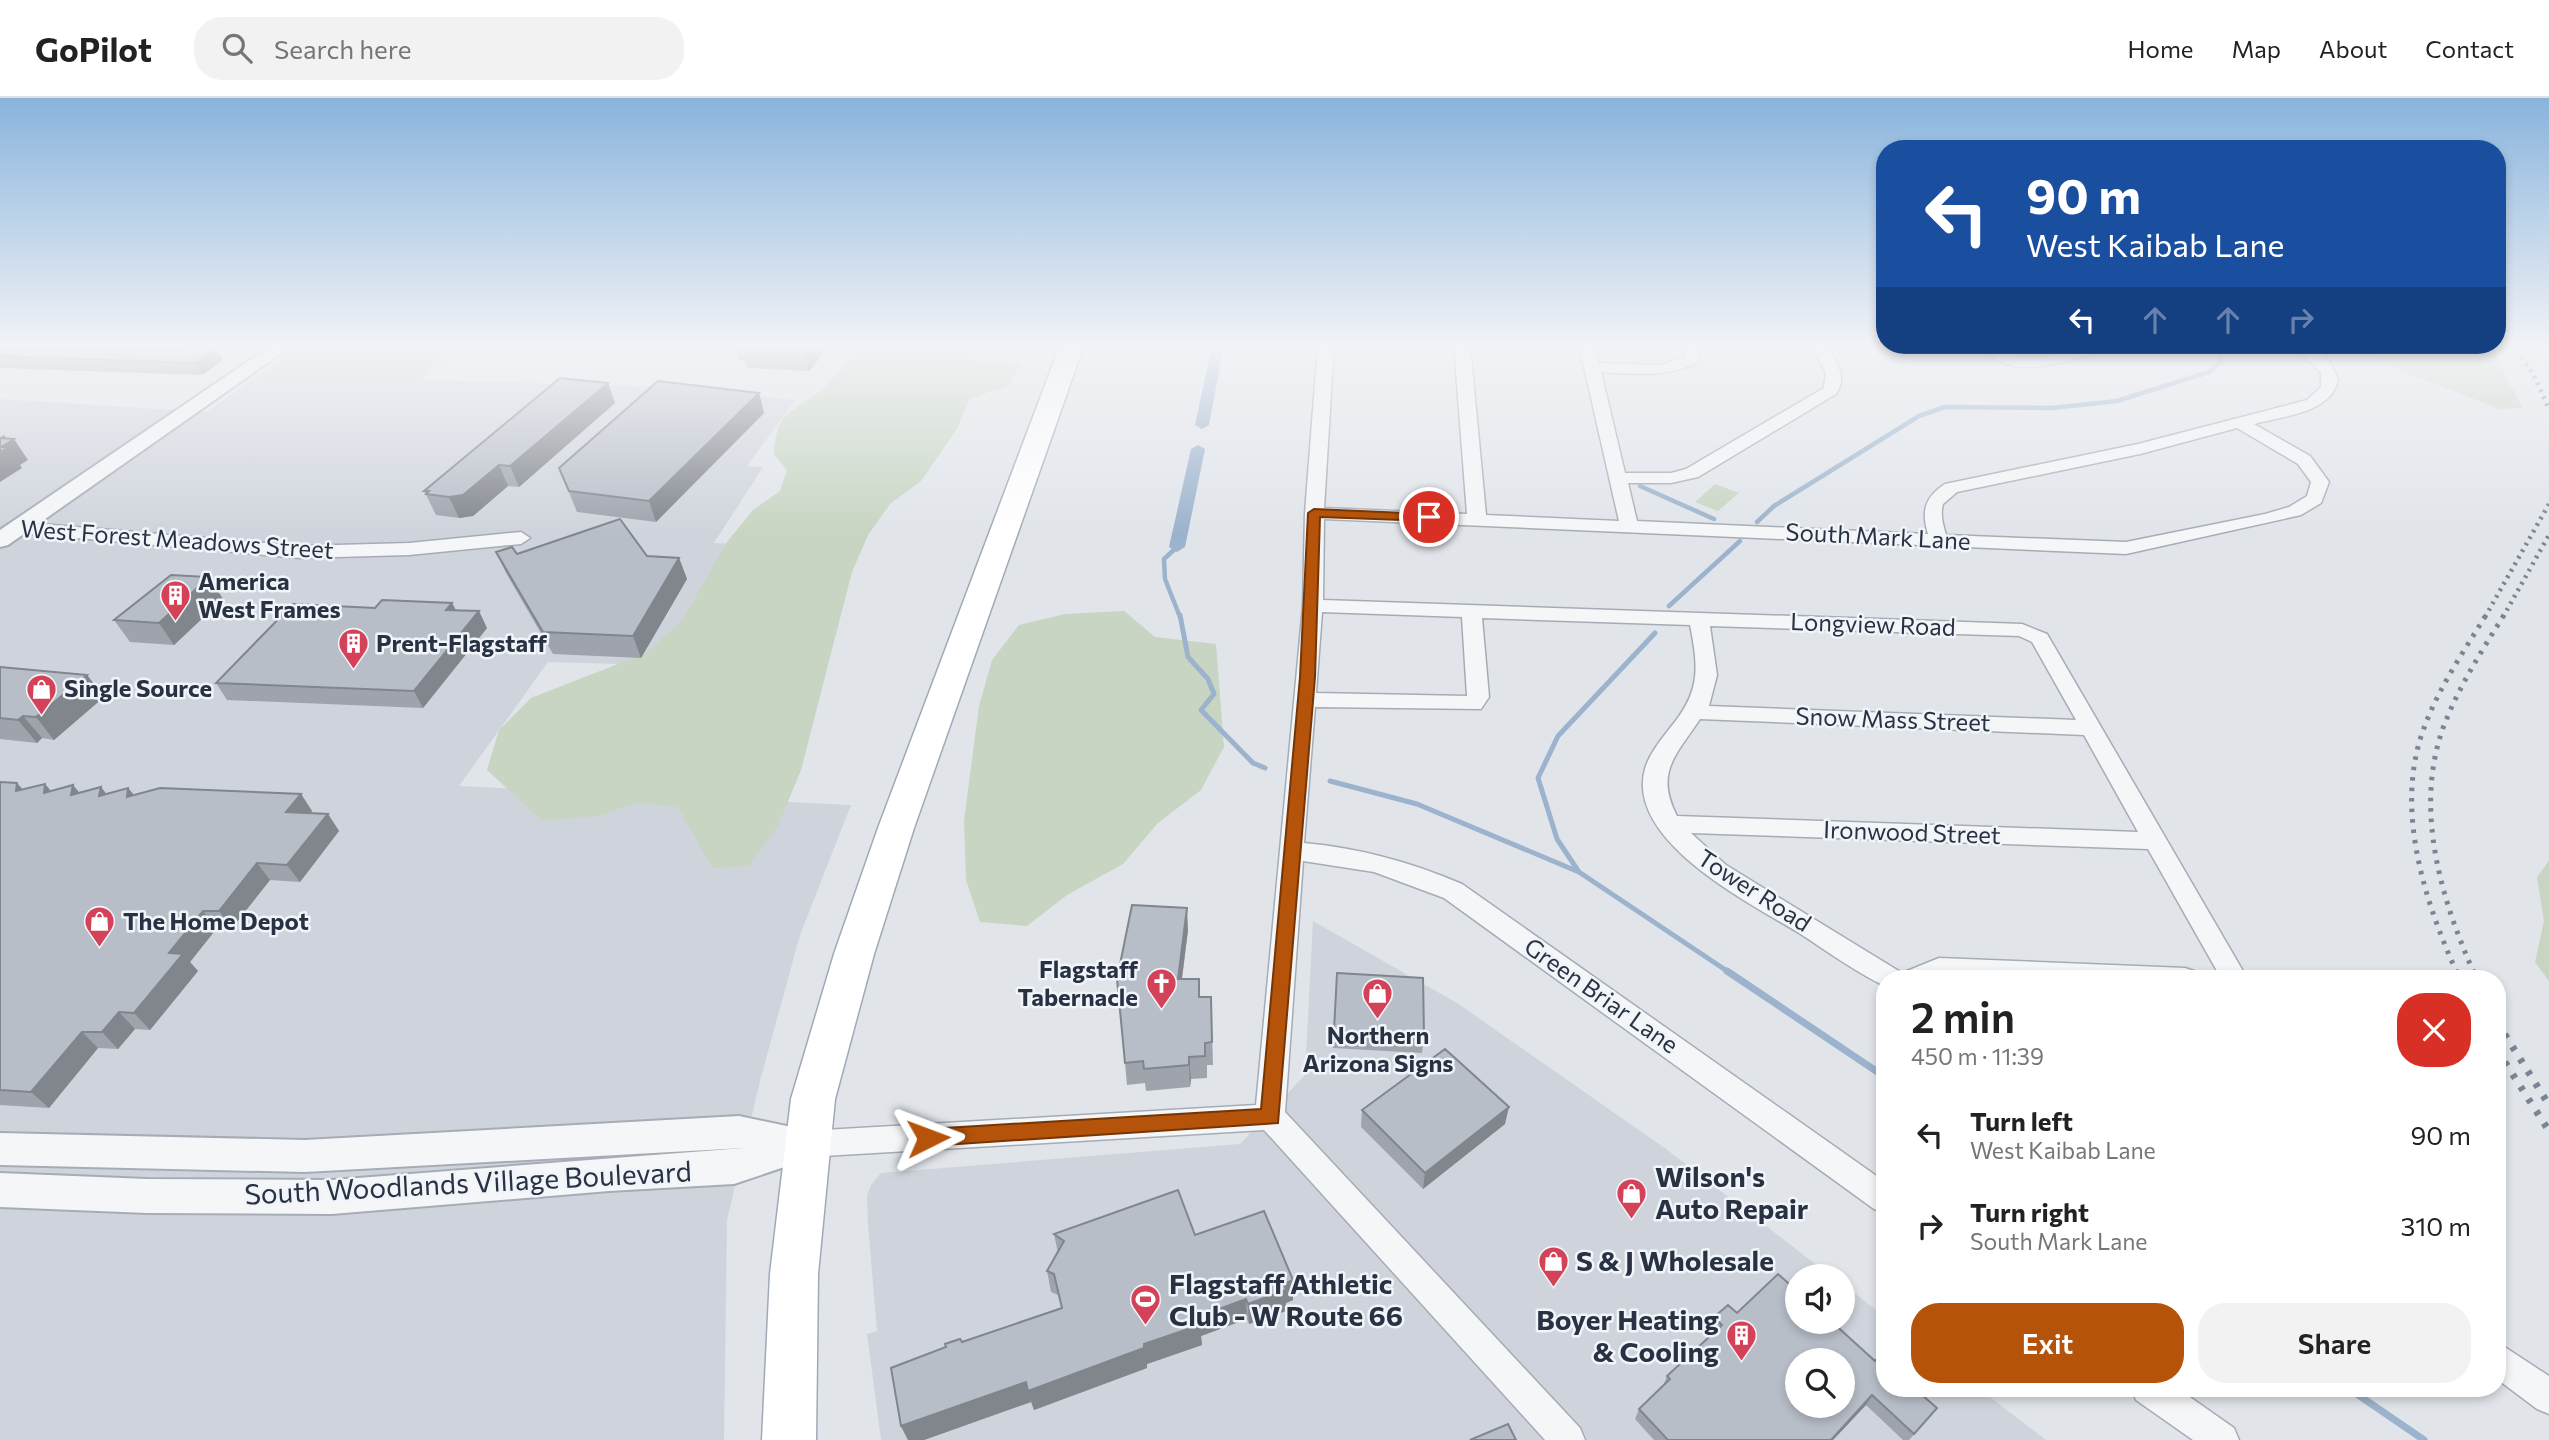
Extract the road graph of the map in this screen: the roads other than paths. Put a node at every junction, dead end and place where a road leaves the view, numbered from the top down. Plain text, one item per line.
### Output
1 (191, 408) edge
2 (1049, 408) edge
3 (1322, 408) edge
4 (1467, 408) edge
5 (1602, 408) edge
6 (1802, 408) edge
7 (2292, 408) edge
8 (2240, 422) junction
9 (1618, 478) junction
10 (1314, 513) junction
11 (1477, 520) junction
12 (1629, 526) junction
13 (6, 532) edge
14 (520, 538) dead end
15 (1939, 540) junction
16 (1312, 606) junction
17 (1472, 612) junction
18 (1699, 620) junction
19 (1306, 701) junction
20 (1694, 712) junction
21 (2091, 728) junction
22 (1669, 824) junction
23 (2156, 841) junction
24 (1292, 851) junction
25 (1879, 970) edge
26 (1934, 970) edge
27 (1988, 970) edge
28 (2229, 970) edge
29 (1271, 1117) junction
30 (807, 1144) junction
31 (0, 1149) edge
32 (0, 1190) edge
33 (1876, 1193) edge
34 (2506, 1365) edge
35 (2161, 1397) edge
36 (2549, 1397) edge
37 (789, 1440) edge
38 (1568, 1440) edge
39 (2222, 1440) edge

1 - 13 street
2 - 30 main road
3 - 10 street
4 - 11 street
5 - 9 street
6 - 9 street
7 - 8 street
8 - 15 street
8 - 15 street, South Mark Lane
9 - 12 street
10 - 11 street, South Mark Lane
10 - 16 street
11 - 12 street, South Mark Lane
12 - 15 street, South Mark Lane
13 - 14 street, West Forest Meadows Street
16 - 17 street, Longview Road
16 - 19 street
17 - 18 street, Longview Road
17 - 19 street
18 - 20 street, Tower Road
18 - 21 street, Longview Road
19 - 24 street
20 - 21 street, Snow Mass Street
20 - 22 street, Tower Road
21 - 23 street, Longview Road
22 - 23 street, Ironwood Street
22 - 25 street, Tower Road
23 - 28 street, Longview Road
24 - 29 street
24 - 33 street, Green Briar Lane
26 - 27 street
29 - 30 street, South Woodlands Village Boulevard
29 - 38 street
30 - 31 street, South Woodlands Village Boulevard
30 - 32 street, South Woodlands Village Boulevard
30 - 37 main road
34 - 36 street
35 - 39 street

